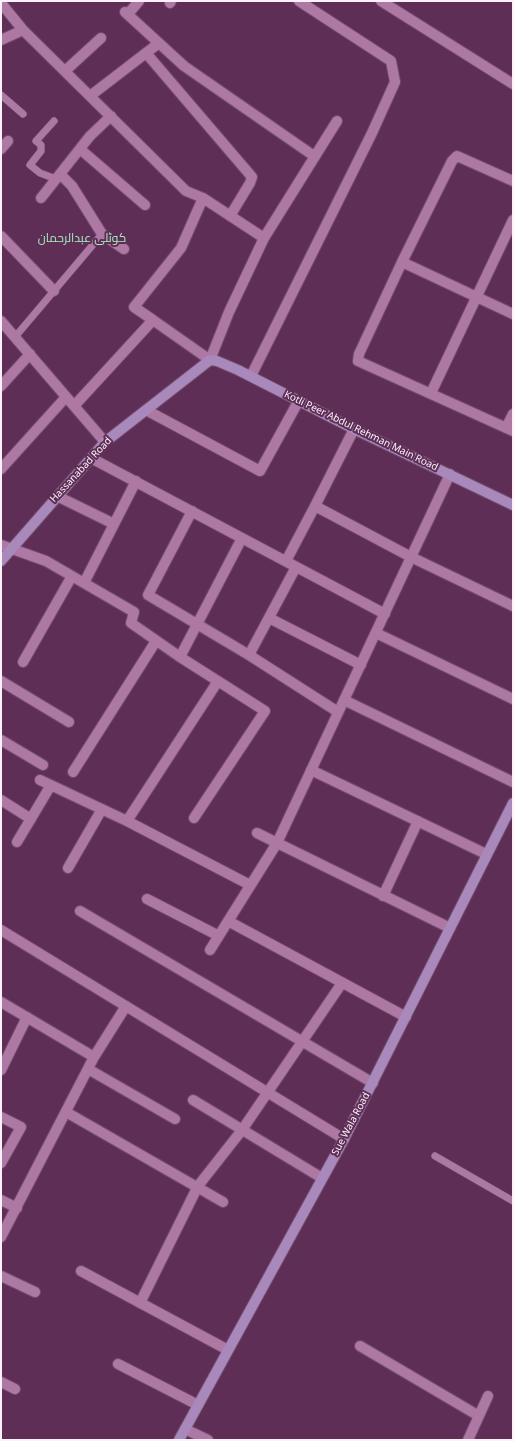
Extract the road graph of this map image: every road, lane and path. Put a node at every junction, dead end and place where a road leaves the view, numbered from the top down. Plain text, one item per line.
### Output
1 (139, 1) edge
2 (299, 1) edge
3 (381, 1) edge
4 (1, 3) edge
5 (23, 30) junction
6 (101, 38) dead end
7 (1, 40) edge
8 (159, 43) junction
9 (146, 53) junction
10 (65, 71) junction
11 (513, 84) edge
12 (1, 95) edge
13 (90, 96) junction
14 (23, 114) dead end
15 (111, 116) junction
16 (54, 121) dead end
17 (337, 121) dead end
18 (8, 140) dead end
19 (1, 149) edge
20 (80, 149) junction
21 (314, 156) junction
22 (58, 176) junction
23 (513, 181) edge
24 (41, 198) dead end
25 (203, 198) junction
26 (145, 205) dead end
27 (230, 216) junction
28 (513, 220) edge
29 (102, 234) junction
30 (1, 236) edge
31 (264, 238) junction
32 (124, 249) dead end
33 (402, 262) junction
34 (54, 291) junction
35 (477, 297) junction
36 (513, 314) edge
37 (153, 320) junction
38 (1, 321) edge
39 (15, 337) junction
40 (30, 354) junction
41 (210, 360) junction
42 (251, 376) junction
43 (1, 386) edge
44 (431, 394) junction
45 (66, 396) junction
46 (298, 402) junction
47 (74, 406) junction
48 (146, 410) junction
49 (513, 414) edge
50 (354, 429) junction
51 (510, 429) edge
52 (105, 442) junction
53 (91, 458) junction
54 (1, 469) edge
55 (450, 474) junction
56 (136, 481) junction
57 (57, 496) junction
58 (513, 505) edge
59 (315, 506) junction
60 (192, 511) junction
61 (114, 524) junction
62 (242, 538) junction
63 (5, 547) edge
64 (412, 557) junction
65 (1, 561) edge
66 (286, 561) junction
67 (296, 567) junction
68 (72, 576) junction
69 (84, 583) junction
70 (513, 606) edge
71 (385, 614) junction
72 (269, 618) junction
73 (197, 624) junction
74 (376, 632) junction
75 (156, 641) junction
76 (250, 655) junction
77 (180, 657) junction
78 (23, 662) dead end
79 (361, 665) junction
80 (1, 681) edge
81 (218, 681) junction
82 (513, 699) edge
83 (344, 700) junction
84 (338, 712) junction
85 (69, 722) dead end
86 (1, 740) edge
87 (43, 765) dead end
88 (311, 770) junction
89 (73, 772) dead end
90 (40, 780) dead end
91 (513, 782) edge
92 (51, 785) junction
93 (1, 800) edge
94 (513, 803) edge
95 (102, 810) junction
96 (194, 818) dead end
97 (31, 819) junction
98 (127, 821) junction
99 (418, 821) junction
100 (257, 833) dead end
101 (17, 842) dead end
102 (277, 843) junction
103 (486, 854) junction
104 (68, 868) dead end
105 (250, 885) junction
106 (384, 896) junction
107 (147, 899) dead end
108 (80, 911) dead end
109 (228, 921) junction
110 (450, 928) junction
111 (1, 930) edge
112 (219, 936) junction
113 (210, 950) dead end
114 (342, 983) junction
115 (1, 1002) edge
116 (126, 1006) junction
117 (27, 1017) junction
118 (406, 1017) junction
119 (301, 1041) junction
120 (94, 1057) junction
121 (88, 1069) junction
122 (1, 1070) edge
123 (373, 1083) junction
124 (267, 1092) junction
125 (193, 1100) dead end
126 (66, 1112) junction
127 (1, 1117) edge
128 (175, 1119) dead end
129 (242, 1130) junction
130 (344, 1139) junction
131 (435, 1156) dead end
132 (1, 1162) edge
133 (322, 1178) junction
134 (198, 1186) junction
135 (1, 1200) edge
136 (513, 1201) edge
137 (223, 1202) dead end
138 (17, 1208) junction
139 (1, 1237) edge
140 (81, 1271) dead end
141 (1, 1276) edge
142 (35, 1292) dead end
143 (140, 1303) junction
144 (360, 1346) dead end
145 (228, 1350) junction
146 (118, 1364) dead end
147 (1, 1382) edge
148 (15, 1389) dead end
149 (488, 1396) dead end
150 (198, 1405) junction
151 (479, 1416) junction
152 (185, 1428) junction
153 (179, 1440) edge
154 (208, 1440) edge
155 (468, 1440) edge

1 - 8 street
2 - 42 street
3 - 11 street
4 - 5 street
5 - 7 street
5 - 10 street
6 - 10 street
8 - 9 street
8 - 21 street
9 - 13 street
9 - 27 street
10 - 13 street
12 - 14 lane
13 - 15 street
15 - 20 street
15 - 25 street
16 - 22 lane
17 - 21 street
18 - 19 street
20 - 22 street
20 - 26 street
21 - 31 street
22 - 24 street
22 - 29 street
23 - 33 street
25 - 27 street
25 - 37 street
27 - 31 street
28 - 35 street
29 - 32 street
29 - 34 lane
30 - 34 street
31 - 41 street
33 - 35 street
33 - 44 street
34 - 39 lane
35 - 36 street
35 - 44 street
37 - 41 street
37 - 47 street
38 - 39 street
39 - 40 street
40 - 43 street
40 - 45 street
41 - 42 street, Kotli Peer Abdul Rehman Main Road
41 - 48 street, Hassanabad Road
42 - 46 street, Kotli Peer Abdul Rehman Main Road
44 - 51 street
45 - 47 street
45 - 54 street
46 - 48 street
46 - 50 street, Kotli Peer Abdul Rehman Main Road
47 - 52 street
48 - 52 street, Hassanabad Road
49 - 51 street
50 - 55 street, Kotli Peer Abdul Rehman Main Road
50 - 59 street
52 - 53 street, Hassanabad Road
53 - 56 street
53 - 57 street, Hassanabad Road
55 - 58 street, Kotli Peer Abdul Rehman Main Road
55 - 64 street
56 - 60 street
56 - 61 street
57 - 61 street
57 - 63 street, Hassanabad Road
59 - 64 street
59 - 66 street
60 - 62 street
60 - 73 street
61 - 69 street
62 - 66 street
62 - 73 street
63 - 65 street, Hassanabad Road
63 - 68 street
64 - 70 street
64 - 71 street
66 - 67 street
67 - 71 street
67 - 72 street
68 - 69 street
68 - 78 street
69 - 75 street
71 - 74 street
72 - 76 street
72 - 79 street
73 - 76 street
73 - 77 street
74 - 79 street
74 - 82 street
75 - 77 street
75 - 89 street
76 - 84 street
77 - 81 street
79 - 83 street
80 - 85 street
81 - 96 street
81 - 98 street
83 - 84 street
83 - 91 street
84 - 88 street
86 - 87 street
88 - 99 street
88 - 102 street
90 - 92 street
92 - 95 street
92 - 97 street
93 - 97 street
94 - 103 street, Sue Wala Road
95 - 98 street
95 - 104 street
97 - 101 street
98 - 105 street
99 - 103 street
99 - 106 street
100 - 102 street
102 - 105 street
102 - 106 street
103 - 110 street, Sue Wala Road
105 - 109 street
106 - 110 street
107 - 112 street
108 - 119 street
109 - 112 street
109 - 114 street
110 - 118 street, Sue Wala Road
111 - 116 street
112 - 113 street
114 - 118 street
114 - 119 street
115 - 117 street
116 - 120 street
116 - 124 street
117 - 120 street
117 - 122 street
118 - 123 street, Sue Wala Road
119 - 123 street
119 - 124 street
120 - 121 street
121 - 126 street
121 - 128 street
123 - 130 street, Sue Wala Road
124 - 129 street
124 - 130 street
125 - 129 street
126 - 134 street
126 - 138 street
127 - 132 street
129 - 133 street
129 - 134 street
130 - 133 street, Sue Wala Road
131 - 136 lane
133 - 145 street, Sue Wala Road
134 - 137 street
134 - 143 street
135 - 138 street
138 - 139 street
140 - 143 street
141 - 142 street
143 - 145 street
144 - 151 street
145 - 150 street, Sue Wala Road
146 - 150 street
147 - 148 street
149 - 151 street
150 - 152 street, Sue Wala Road
151 - 155 street
152 - 153 street, Sue Wala Road
152 - 154 street

